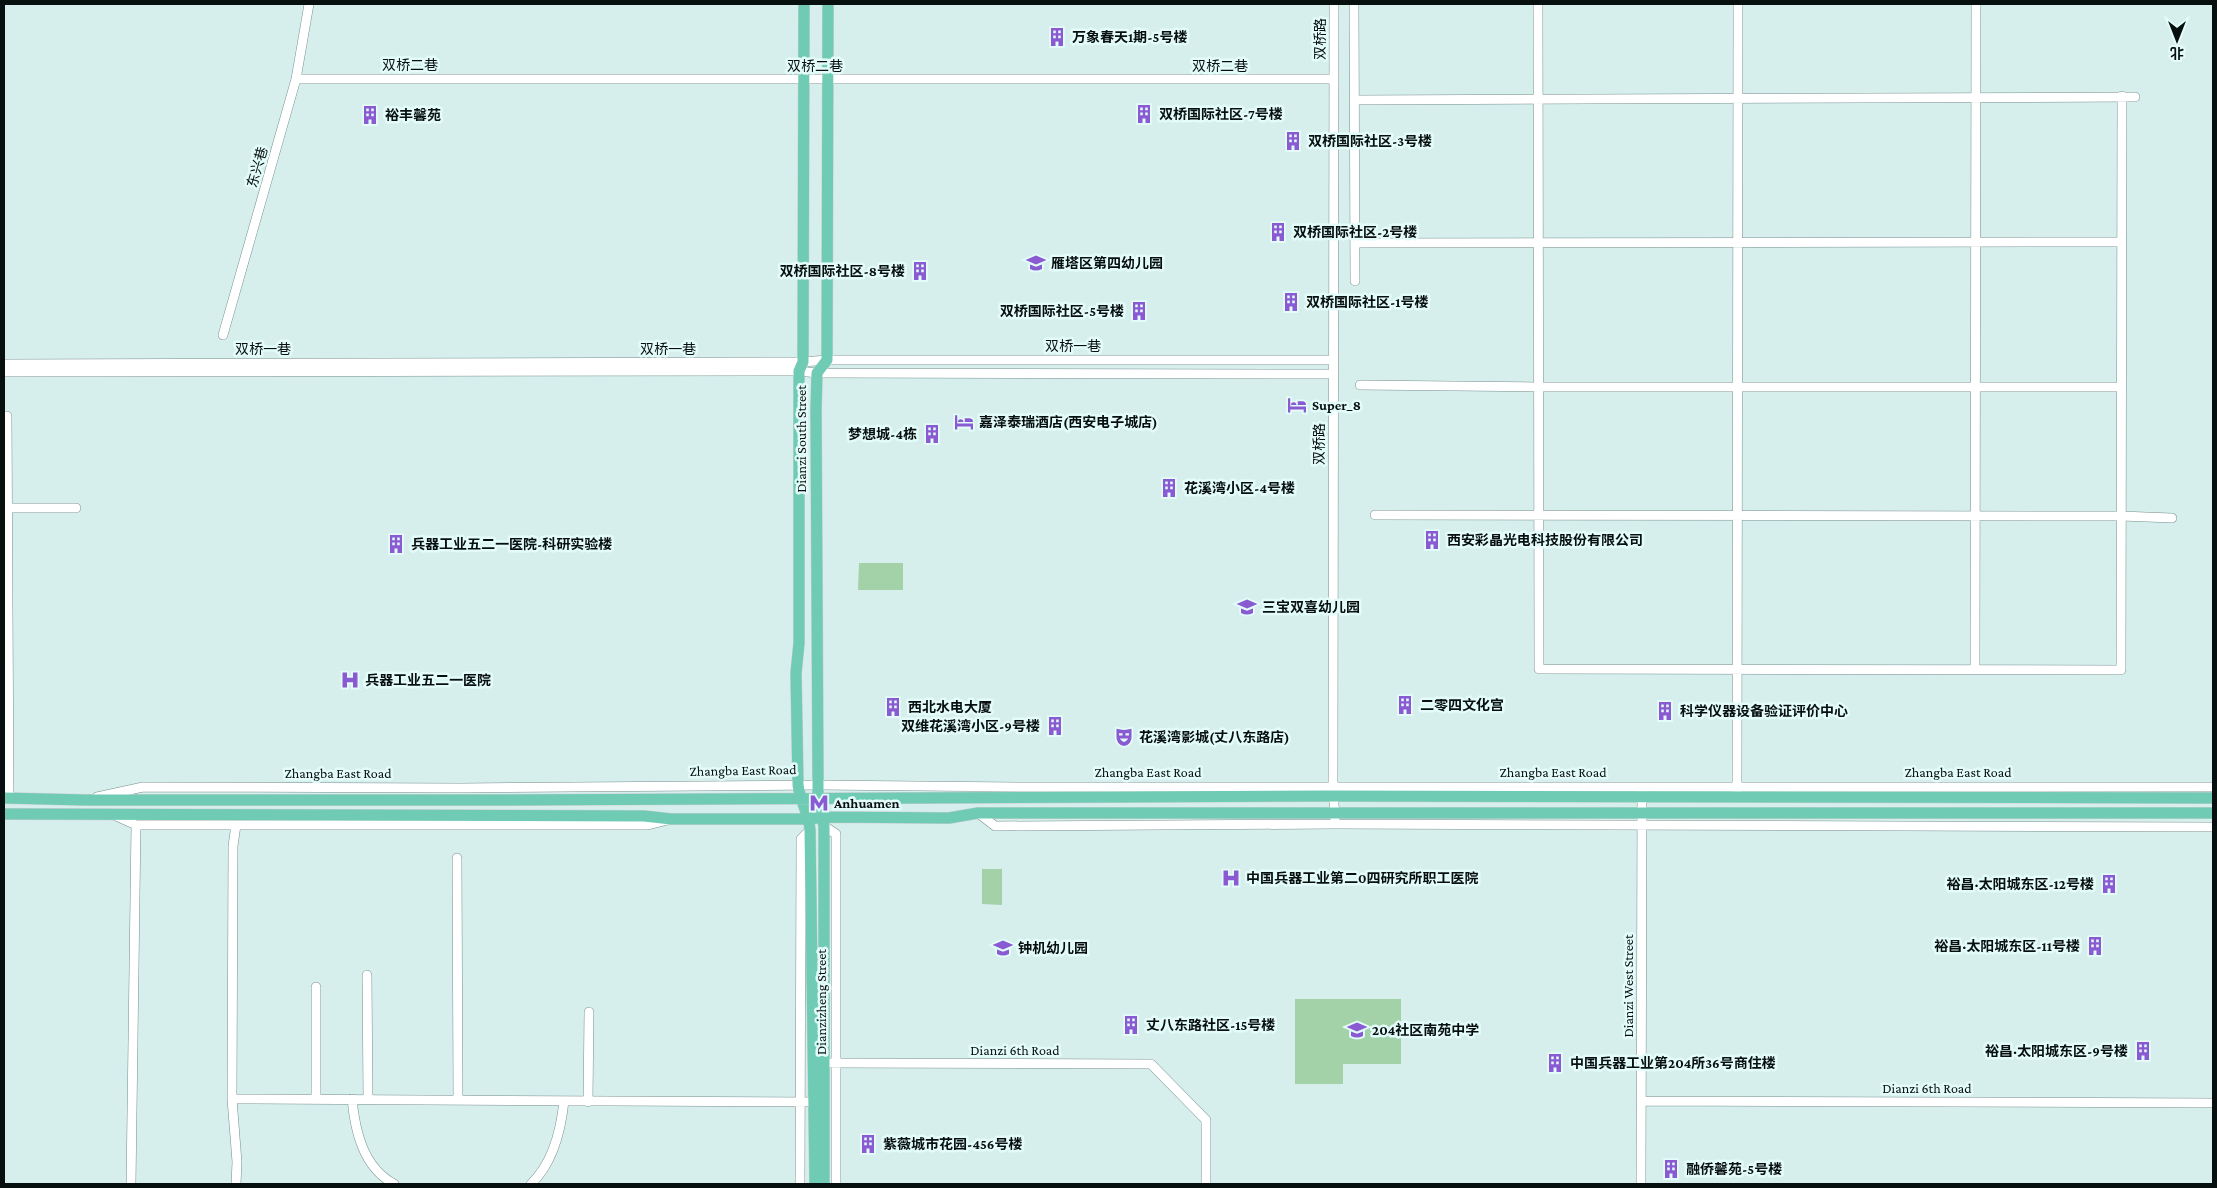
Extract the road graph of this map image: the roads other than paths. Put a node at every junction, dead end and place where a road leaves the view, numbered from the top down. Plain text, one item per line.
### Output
1 (309, 4) edge
2 (804, 4) edge
3 (828, 4) edge
4 (1334, 4) edge
5 (1354, 4) edge
6 (1538, 4) edge
7 (1738, 4) edge
8 (1976, 4) edge
9 (296, 79) junction
10 (804, 80) junction
11 (828, 80) junction
12 (1334, 80) junction
13 (1975, 96) junction
14 (2122, 96) junction
15 (2135, 96) dead end
16 (1737, 97) junction
17 (1537, 98) junction
18 (1354, 100) junction
19 (1975, 242) junction
20 (2121, 242) junction
21 (1355, 243) junction
22 (1538, 243) junction
23 (1737, 243) junction
24 (1355, 282) dead end
25 (223, 335) dead end
26 (826, 360) junction
27 (1332, 360) junction
28 (4, 364) edge
29 (801, 367) junction
30 (4, 372) edge
31 (817, 373) junction
32 (1332, 374) junction
33 (1360, 385) dead end
34 (1975, 386) junction
35 (1539, 387) junction
36 (1737, 387) junction
37 (2122, 387) junction
38 (4, 416) edge
39 (5, 508) edge
40 (76, 508) dead end
41 (1375, 515) dead end
42 (1539, 516) junction
43 (1738, 516) junction
44 (1975, 516) junction
45 (2121, 516) junction
46 (2172, 518) dead end
47 (6, 652) edge
48 (1737, 669) junction
49 (1975, 669) junction
50 (798, 784) junction
51 (819, 784) junction
52 (2213, 787) edge
53 (1334, 792) junction
54 (1737, 792) junction
55 (1642, 793) junction
56 (357, 794) junction
57 (6, 798) edge
58 (800, 798) junction
59 (818, 798) junction
60 (2213, 798) edge
61 (2213, 812) edge
62 (978, 813) junction
63 (1059, 813) junction
64 (1642, 813) junction
65 (4, 814) edge
66 (113, 815) junction
67 (1335, 818) junction
68 (671, 819) junction
69 (824, 821) junction
70 (810, 824) junction
71 (136, 825) junction
72 (236, 825) junction
73 (1059, 825) junction
74 (1642, 826) junction
75 (2213, 827) edge
76 (457, 858) dead end
77 (367, 974) dead end
78 (316, 987) dead end
79 (589, 1012) dead end
80 (830, 1063) junction
81 (232, 1099) junction
82 (316, 1099) junction
83 (352, 1099) junction
84 (368, 1100) junction
85 (458, 1100) junction
86 (1641, 1101) junction
87 (564, 1102) junction
88 (588, 1102) junction
89 (801, 1102) junction
90 (819, 1102) junction
91 (2213, 1103) edge
92 (387, 1183) edge
93 (131, 1184) edge
94 (236, 1184) edge
95 (531, 1184) edge
96 (800, 1184) edge
97 (815, 1184) edge
98 (824, 1184) edge
99 (836, 1184) edge
100 (1206, 1184) edge
101 (1641, 1184) edge

1 - 9 street, 东兴巷
2 - 10 main road, Dianzi South Street
3 - 11 main road
4 - 12 street, 双桥路
5 - 18 street
6 - 17 street
7 - 16 street
8 - 13 street
9 - 10 street, 双桥二巷
9 - 25 street, 东兴巷
10 - 11 street, 双桥二巷
10 - 29 main road, Dianzi South Street
11 - 12 street, 双桥二巷
11 - 26 main road
12 - 27 street, 双桥路
13 - 14 street
13 - 16 street
13 - 19 street
14 - 15 street
14 - 20 street
16 - 17 street
16 - 23 street
17 - 18 street
17 - 22 street
18 - 21 street
19 - 20 street
19 - 23 street
19 - 34 street
20 - 37 street
21 - 22 street
21 - 24 street
22 - 23 street
22 - 35 street
23 - 36 street
26 - 27 street, 双桥一巷
26 - 29 street, 双桥一巷
26 - 31 main road, Dianzi South Street
27 - 32 street, 双桥路
28 - 29 street, 双桥一巷
29 - 30 street, 双桥一巷
29 - 31 street, 双桥一巷
29 - 50 main road, Dianzi South Street
31 - 32 street, 双桥一巷
31 - 51 main road, Dianzi South Street
32 - 53 street, 双桥路
33 - 35 street
34 - 36 street
34 - 37 street
34 - 44 street
35 - 36 street
35 - 42 street
36 - 43 street
37 - 45 street
38 - 39 street
39 - 40 street
39 - 47 street
41 - 42 street
42 - 43 street
42 - 48 street
43 - 44 street
43 - 48 street
44 - 45 street
44 - 49 street
45 - 46 street
45 - 49 street
47 - 57 street
48 - 49 street
48 - 54 street
50 - 51 street, Zhangba East Road
50 - 56 street, Zhangba East Road
50 - 58 main road, Dianzi South Street
51 - 53 street, Zhangba East Road
51 - 59 main road, Dianzi South Street
52 - 54 street, Zhangba East Road
53 - 55 main road, Zhangba East Road
53 - 59 main road, Zhangba East Road
53 - 67 street, 双桥路
54 - 55 main road, Zhangba East Road
54 - 60 main road, Zhangba East Road
55 - 64 street, Dianzi West Street
56 - 57 main road, Zhangba East Road
56 - 58 main road, Zhangba East Road
58 - 59 main road, Zhangba East Road
58 - 70 main road, Dianzizheng Street
59 - 69 main road, Dianzi South Street
61 - 64 main road
62 - 63 main road
62 - 69 main road
62 - 73 street
63 - 67 main road
63 - 73 street
64 - 67 main road
64 - 74 street, Dianzi West Street
65 - 66 main road
66 - 68 main road
66 - 71 street
67 - 73 street
67 - 74 street
68 - 70 main road
68 - 72 street
69 - 70 main road
69 - 80 main road, Dianzizheng Street
70 - 89 street, Dianzizheng Street
70 - 90 main road, Dianzizheng Street
71 - 72 street
71 - 93 street
72 - 81 street
74 - 75 street
74 - 86 street, Dianzi West Street
76 - 85 street
77 - 84 street
78 - 82 street
79 - 88 street
80 - 90 main road, Dianzizheng Street
80 - 99 street, Dianzizheng Street
80 - 100 street, Dianzi 6th Road
81 - 82 street
81 - 94 street
82 - 83 street
83 - 84 street
83 - 92 street
84 - 85 street
85 - 87 street
86 - 91 street, Dianzi 6th Road
86 - 101 street, Dianzi West Street
87 - 88 street
87 - 95 street
88 - 89 street
89 - 90 street
89 - 96 street, Dianzizheng Street
90 - 97 main road, Dianzizheng Street
90 - 98 main road, Dianzizheng Street

